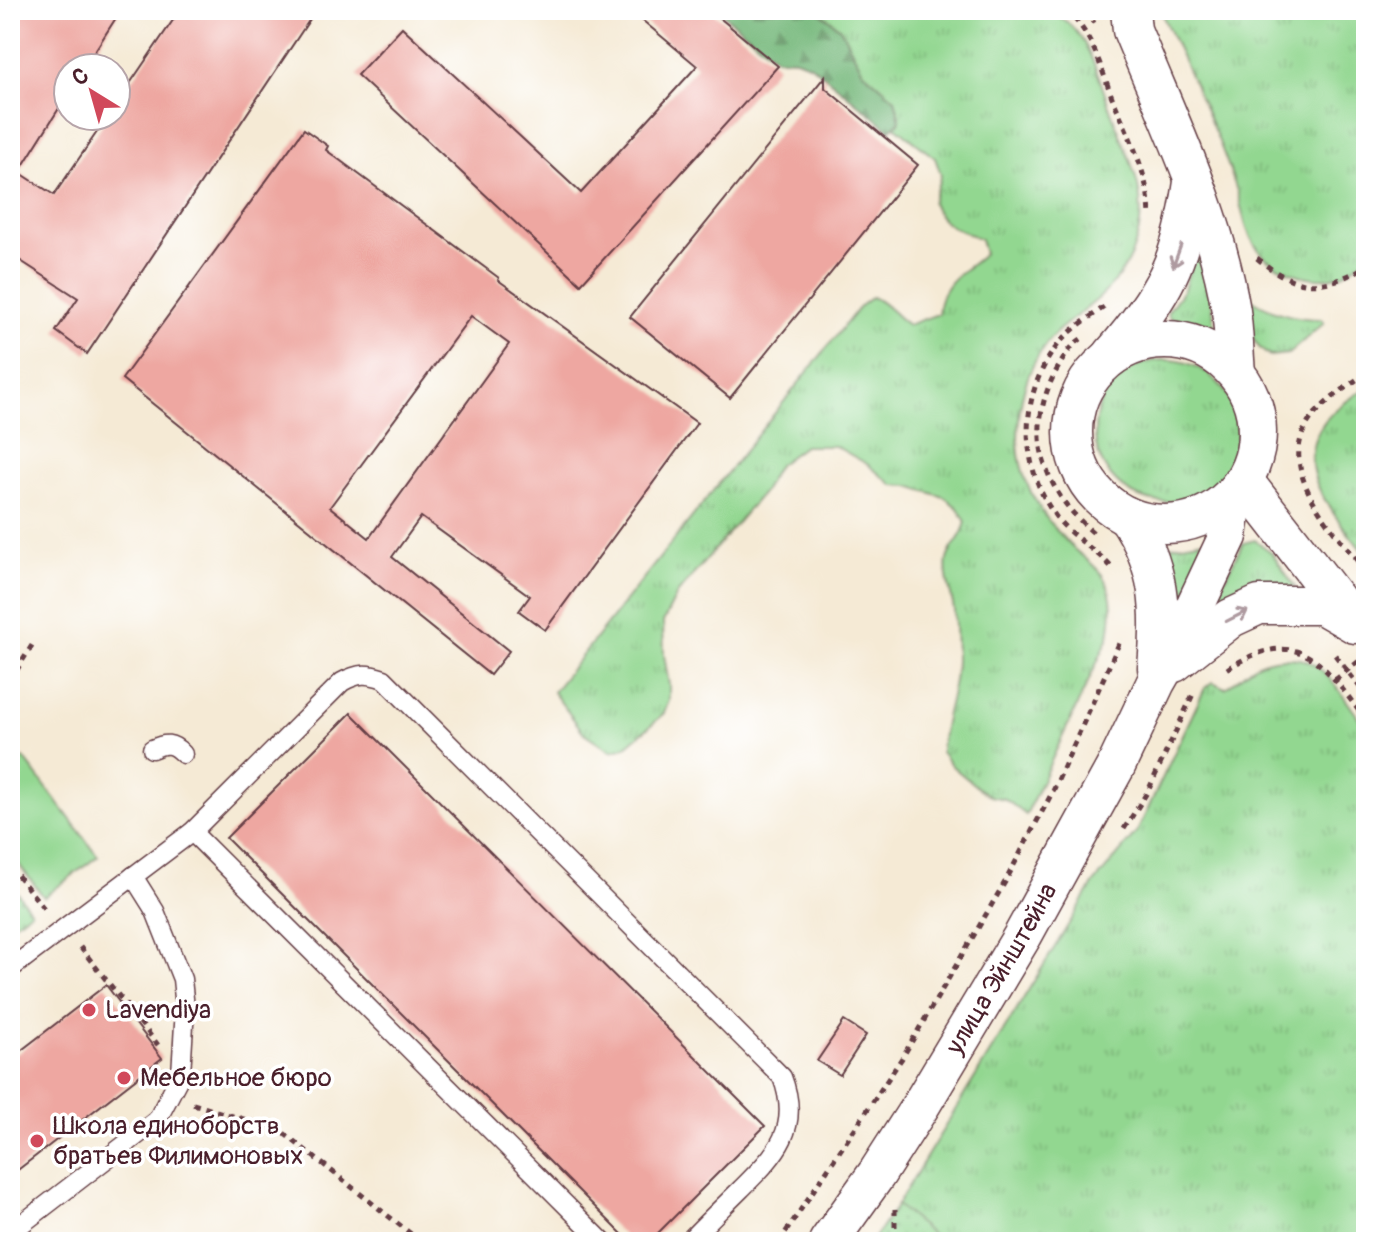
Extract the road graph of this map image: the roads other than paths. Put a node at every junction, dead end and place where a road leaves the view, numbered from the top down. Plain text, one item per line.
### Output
1 (1118, 20) edge
2 (1193, 179) junction
3 (1096, 349) junction
4 (1236, 372) junction
5 (1239, 487) junction
6 (1114, 528) junction
7 (1362, 639) edge
8 (1156, 682) junction
9 (152, 749) dead end
10 (183, 754) dead end
11 (192, 832) junction
12 (133, 876) junction
13 (10, 969) edge
14 (468, 1080) dead end
15 (458, 1098) junction
16 (10, 1233) edge
17 (603, 1242) edge
18 (688, 1242) edge
19 (828, 1242) edge

1 - 2 street
2 -> 3 street
2 - 4 street
3 - 4 street
3 - 6 street
4 - 5 street
5 - 6 street
5 - 7 street
5 - 8 street
6 - 8 street
8 -> 7 street
8 - 19 street, улица Эйнштейна
9 - 10 lane
11 - 12 lane
11 - 15 lane
11 - 18 lane
12 - 13 lane
12 - 16 lane
14 - 15 lane
15 - 17 lane

